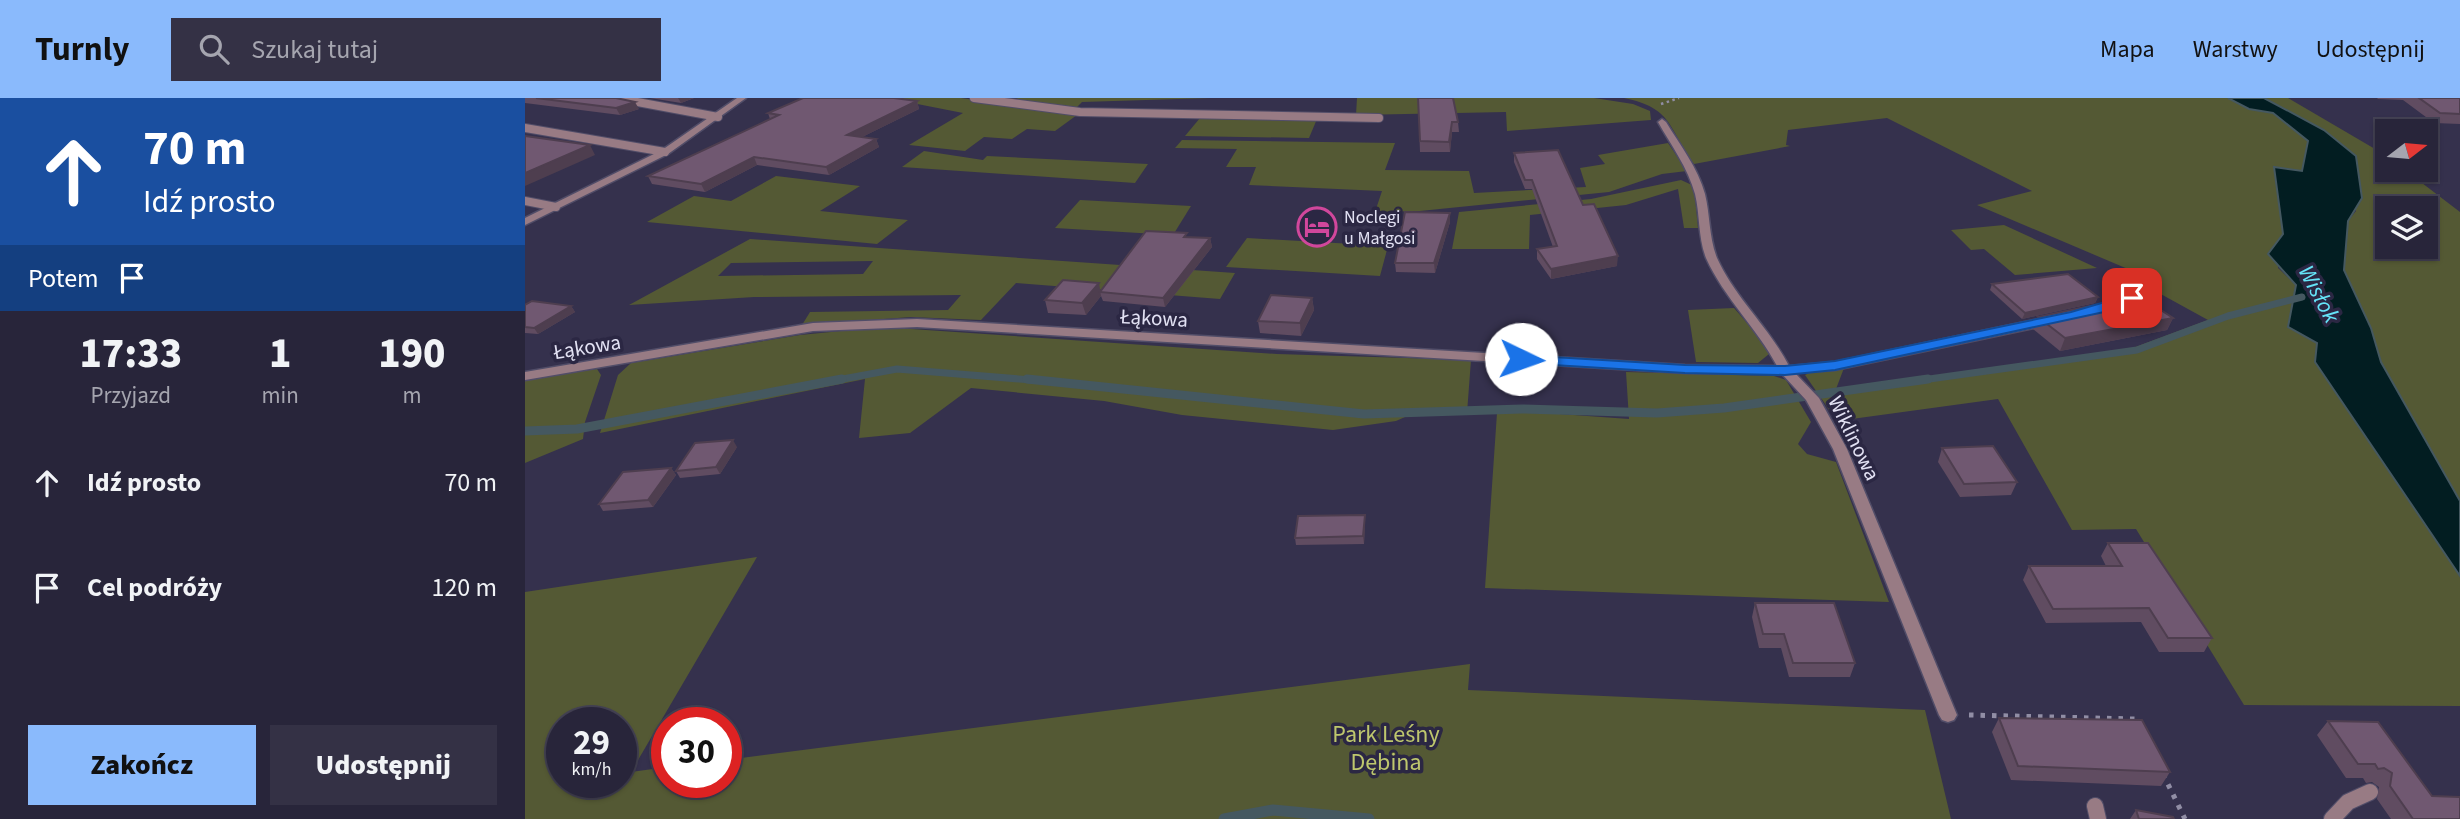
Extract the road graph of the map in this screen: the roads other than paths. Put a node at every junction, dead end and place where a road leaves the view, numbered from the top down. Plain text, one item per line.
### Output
1 (617, 98) edge
2 (742, 98) edge
3 (974, 98) edge
4 (718, 117) junction
5 (1379, 118) dead end
6 (1662, 122) dead end
7 (525, 128) edge
8 (664, 152) junction
9 (525, 201) edge
10 (556, 207) junction
11 (525, 222) edge
12 (2132, 298) dead end
13 (2092, 311) edge
14 (2071, 316) edge
15 (1785, 370) junction
16 (525, 376) edge
17 (1948, 715) road end
18 (2370, 792) dead end
19 (2332, 819) edge

1 - 4 lane
2 - 4 street
3 - 5 lane
4 - 8 street
6 - 15 street, Wiklinowa
7 - 8 lane
8 - 10 street
9 - 10 lane
10 - 11 street
12 - 13 street
14 - 15 street, Łąkowa
15 - 16 street, Łąkowa
15 - 17 street, Wiklinowa
18 - 19 lane

